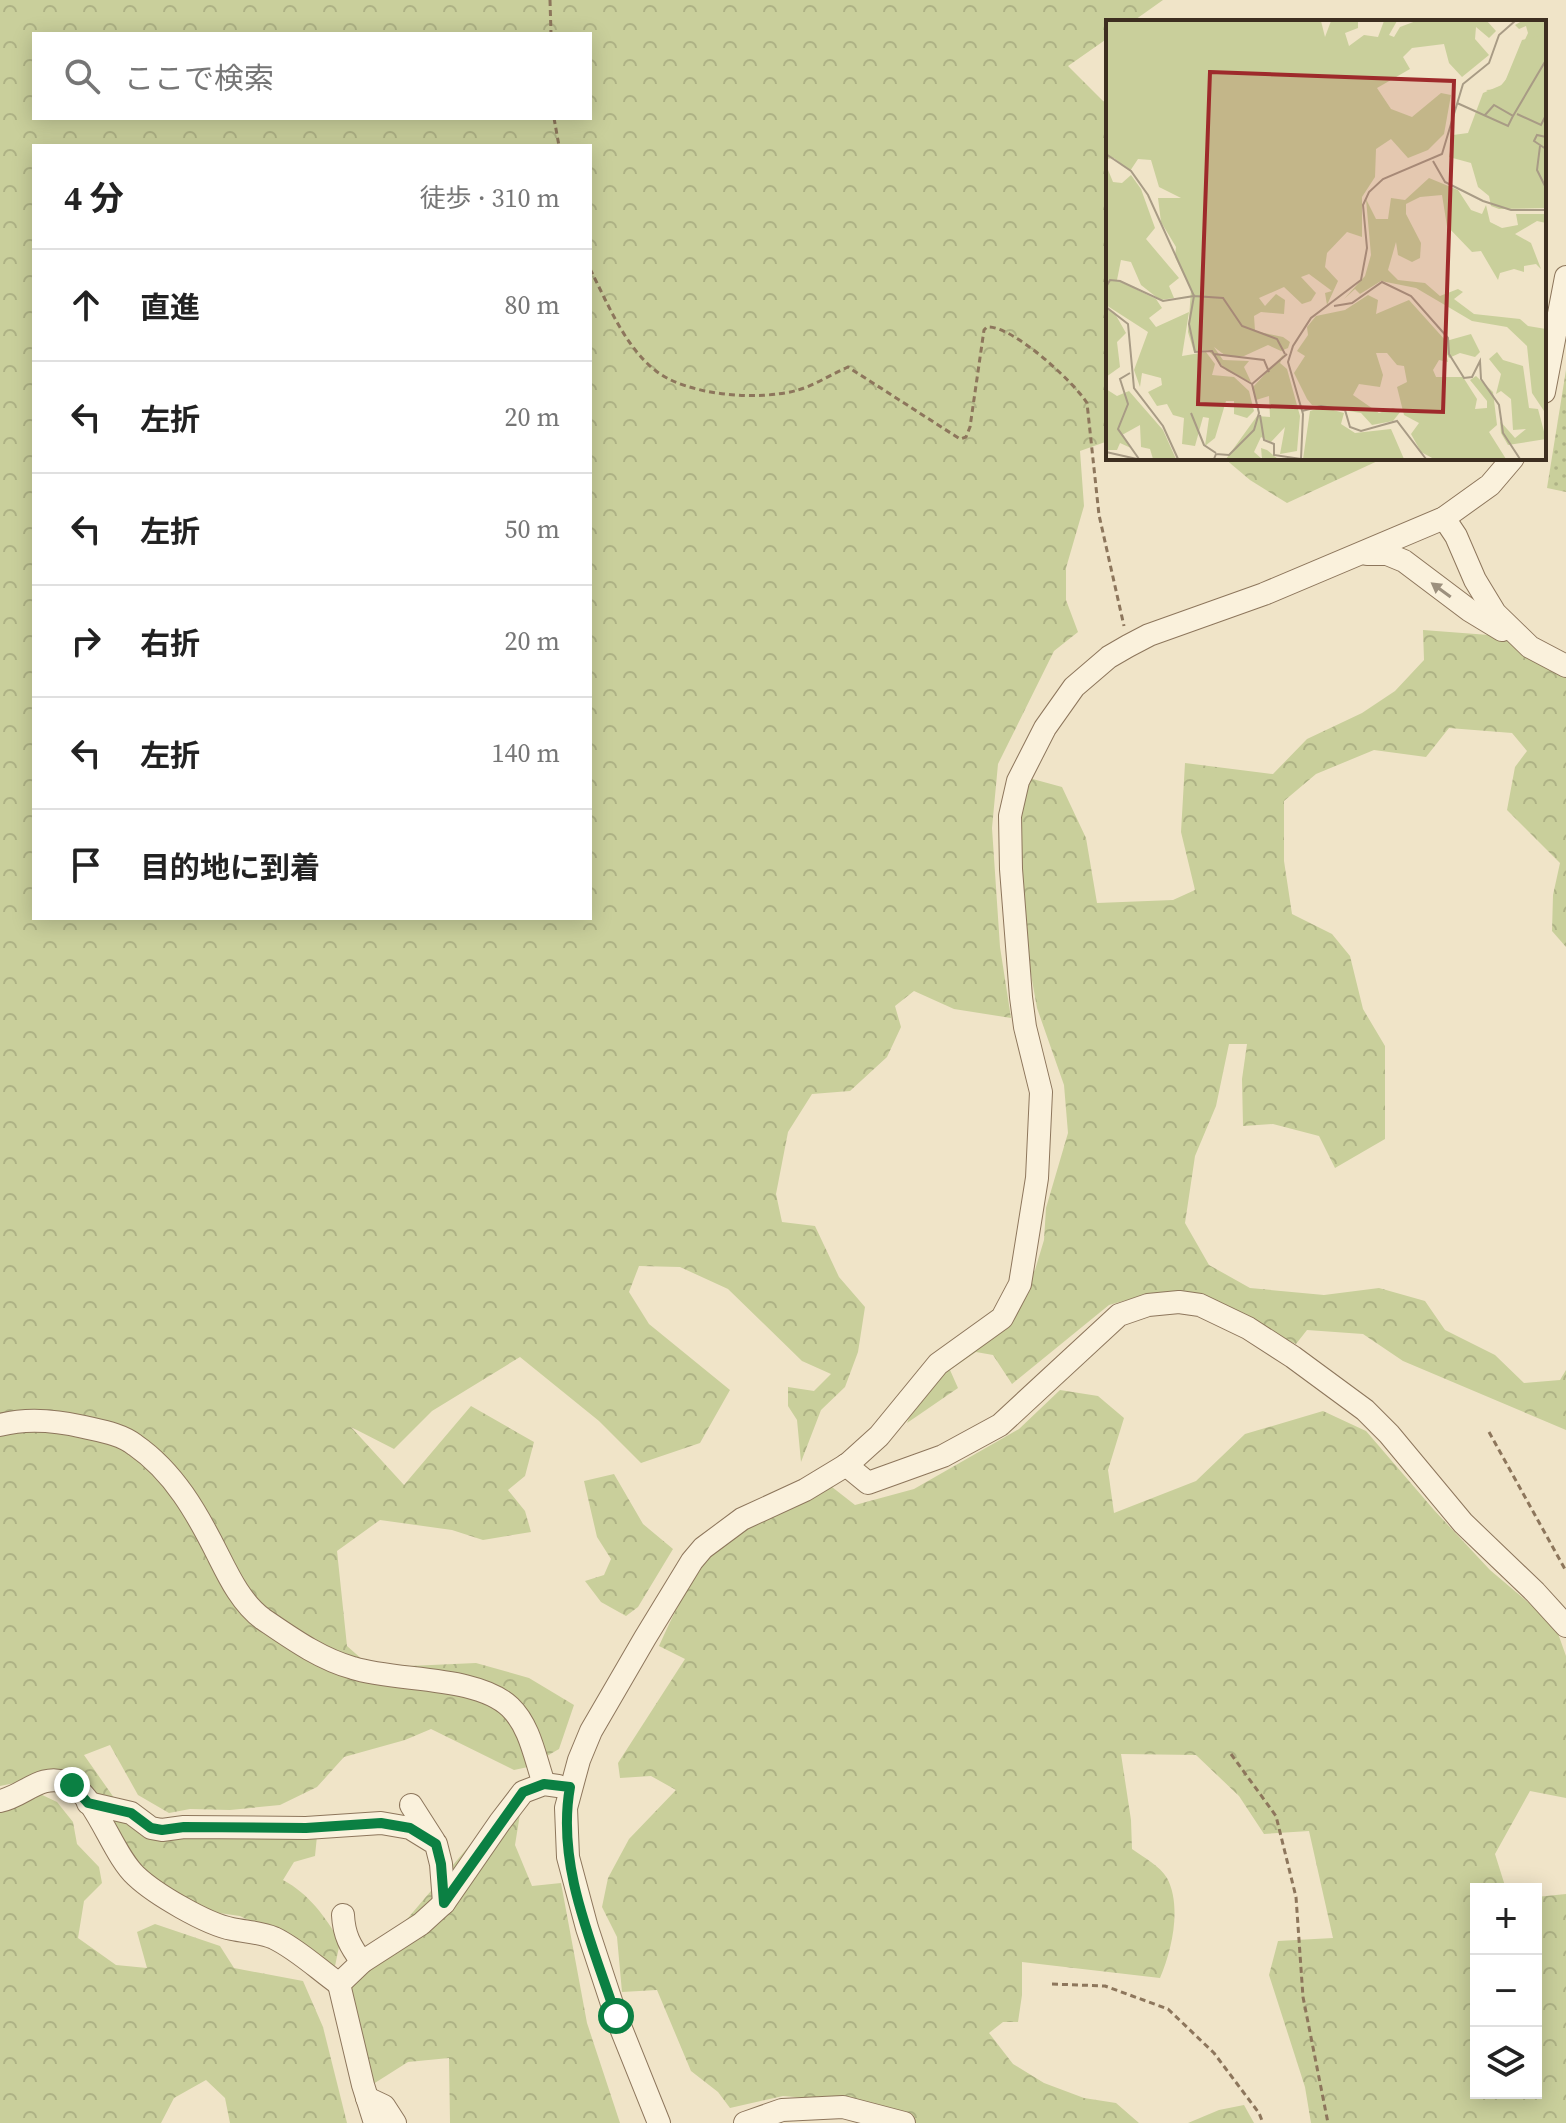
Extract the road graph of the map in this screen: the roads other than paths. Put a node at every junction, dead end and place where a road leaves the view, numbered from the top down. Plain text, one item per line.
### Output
1 (1566, 277) edge
2 (1546, 382) edge
3 (1511, 460) edge
4 (1444, 518) junction
5 (1362, 554) junction
6 (1530, 647) junction
7 (1566, 666) edge
8 (0, 1425) edge
9 (846, 1465) junction
10 (1566, 1626) edge
11 (544, 1784) junction
12 (570, 1787) junction
13 (0, 1801) edge
14 (88, 1803) junction
15 (411, 1805) dead end
16 (436, 1844) junction
17 (444, 1903) junction
18 (343, 1915) dead end
19 (362, 1962) junction
20 (339, 1984) junction
21 (367, 2098) junction
22 (375, 2123) edge
23 (395, 2123) edge
24 (659, 2123) edge
25 (745, 2123) edge
26 (904, 2123) edge

1 - 2 street
3 - 4 street
4 - 5 street
4 - 6 street
6 -> 5 street
5 - 9 street
6 - 7 street
8 - 11 street
9 - 10 street
9 - 12 street
11 - 12 street
11 - 17 street
12 - 24 street
13 - 14 street
14 - 16 street
14 - 20 street
15 - 16 street
16 - 17 street
17 - 19 street
18 - 19 street
19 - 20 street
20 - 21 street
21 - 22 street
21 - 23 street
25 - 26 street

